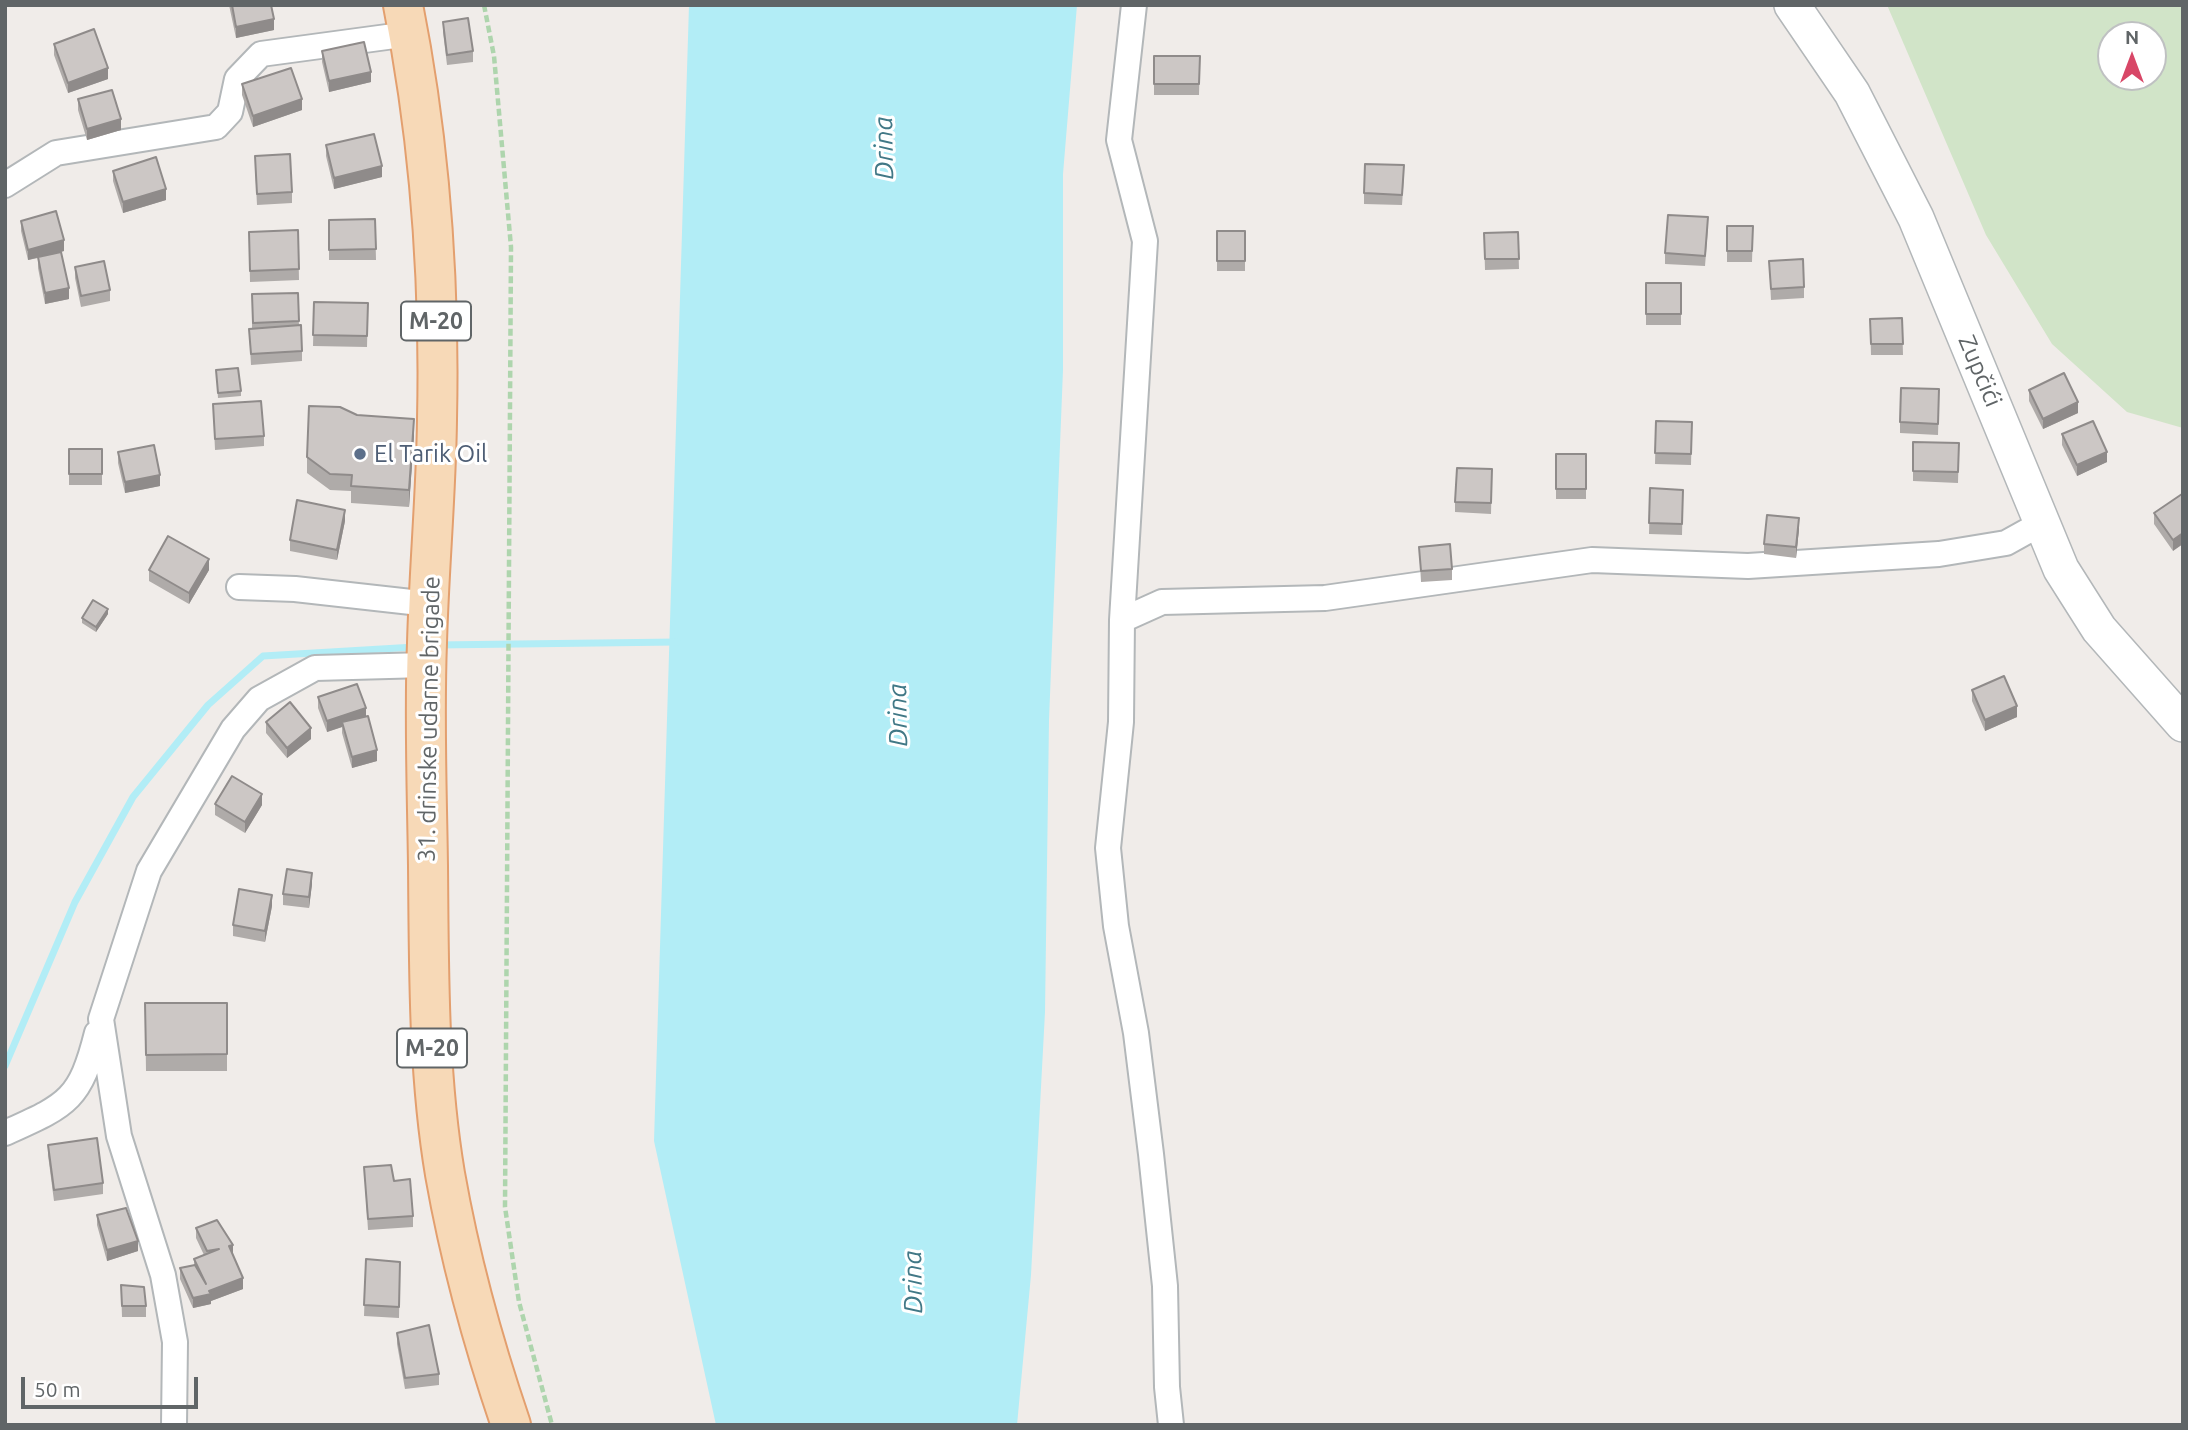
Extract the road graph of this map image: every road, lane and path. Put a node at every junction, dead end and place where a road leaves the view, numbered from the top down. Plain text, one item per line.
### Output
1 (484, 5) edge
2 (1134, 5) edge
3 (1792, 5) edge
4 (406, 20) edge
5 (5, 185) edge
6 (2042, 523) junction
7 (239, 587) dead end
8 (1122, 620) junction
9 (427, 642) junction
10 (2183, 724) edge
11 (101, 1019) junction
12 (5, 1133) edge
13 (174, 1425) edge
14 (511, 1425) edge
15 (552, 1425) edge
16 (1171, 1425) edge

1 - 15 path
2 - 8 street
3 - 6 main road, Zupčići
4 - 5 street
4 - 9 main road, 31. drinske udarne brigade / M-20
6 - 8 street
6 - 10 main road, Zupčići
7 - 9 street
8 - 16 street
9 - 11 street
9 - 14 main road, 31. drinske udarne brigade / M-20
11 - 12 street
11 - 13 street

